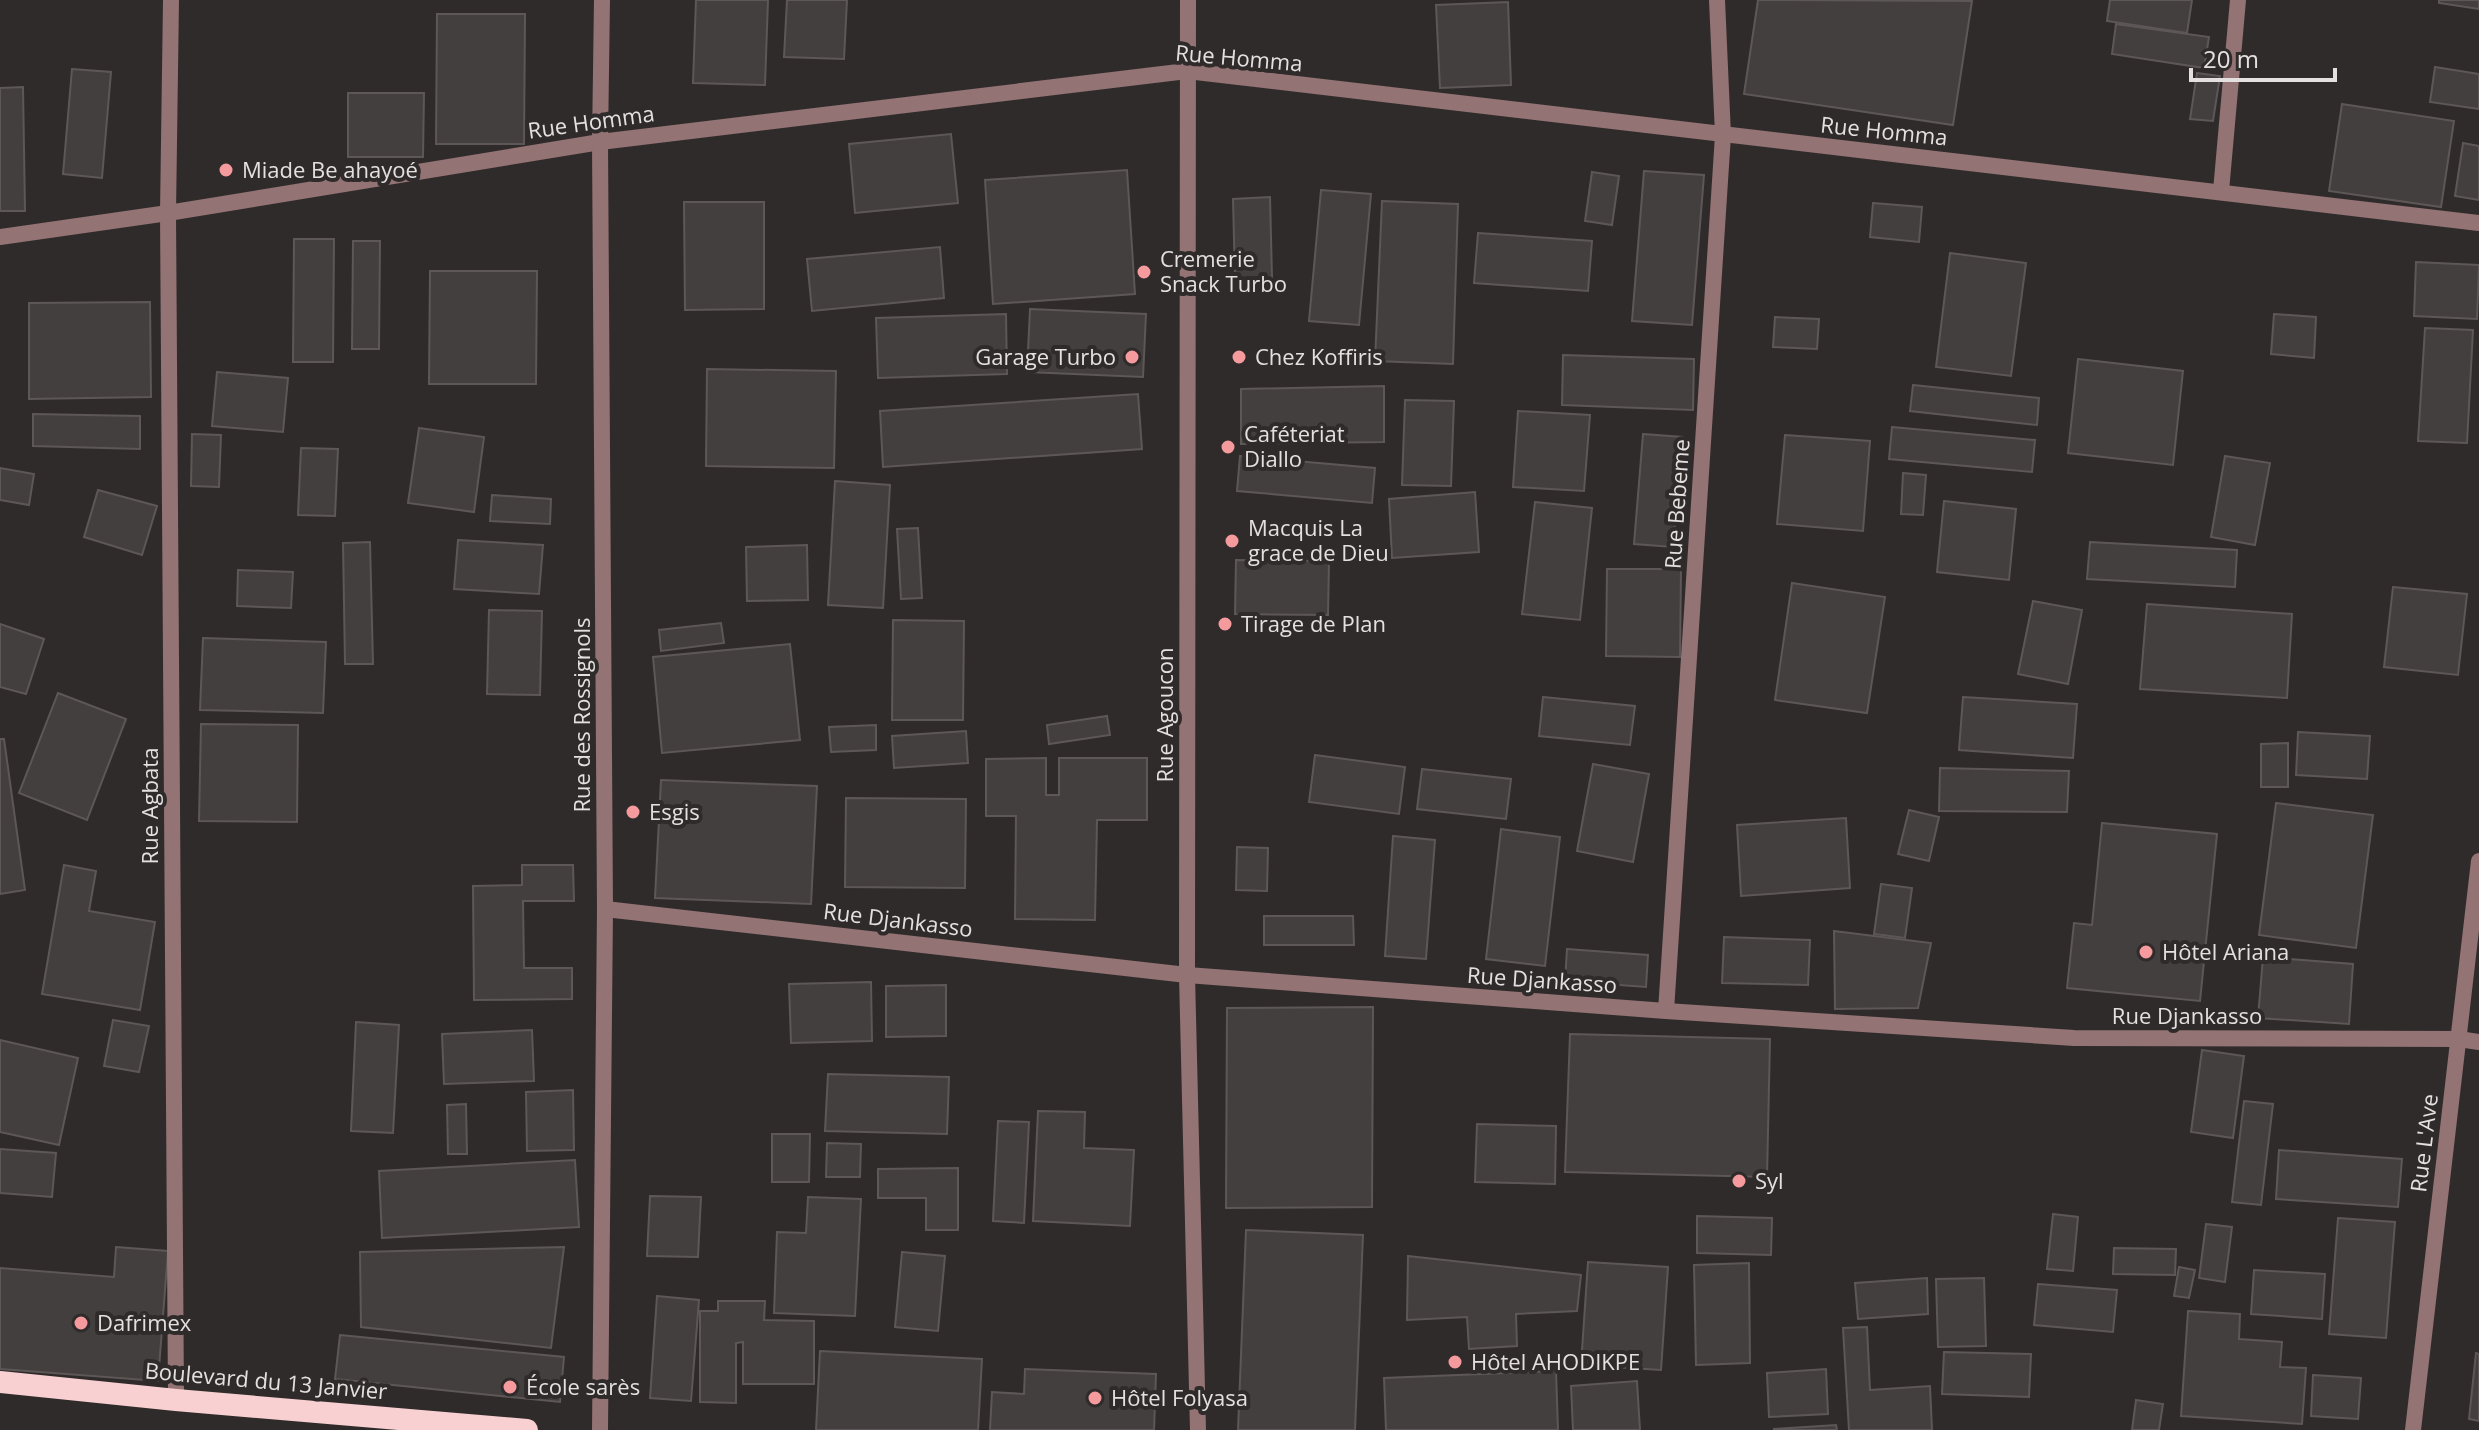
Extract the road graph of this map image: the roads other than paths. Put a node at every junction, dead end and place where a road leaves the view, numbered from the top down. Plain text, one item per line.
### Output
1 (171, 0) edge
2 (602, 0) edge
3 (1188, 0) edge
4 (1717, 0) edge
5 (2238, 0) edge
6 (1187, 71) junction
7 (1723, 135) junction
8 (600, 142) junction
9 (2221, 191) junction
10 (168, 213) junction
11 (2479, 223) edge
12 (0, 237) edge
13 (2479, 861) edge
14 (605, 909) junction
15 (1187, 975) junction
16 (1666, 1011) junction
17 (2459, 1039) junction
18 (2479, 1042) edge
19 (0, 1382) edge
20 (176, 1400) junction
21 (527, 1430) edge
22 (600, 1430) edge
23 (1198, 1430) edge
24 (2413, 1430) edge

1 - 10 street, Rue Agbata
2 - 8 street, Rue des Rossignols
3 - 6 street, Rue Agoucon
4 - 7 street, Rue Bebeme
5 - 9 street
6 - 7 street, Rue Homma
6 - 8 street, Rue Homma
6 - 15 street, Rue Agoucon
7 - 9 street, Rue Homma
7 - 16 street, Rue Bebeme
8 - 10 street, Rue Homma
8 - 14 street, Rue des Rossignols
9 - 11 street, Rue Homma
10 - 12 street, Rue Homma
10 - 20 street, Rue Agbata
13 - 17 street, Rue L'Ave
14 - 15 street, Rue Djankasso
14 - 22 street, Rue des Rossignols
15 - 16 street, Rue Djankasso
15 - 23 street, Rue Agoucon
16 - 17 street, Rue Djankasso
17 - 18 street, Rue Djankasso
17 - 24 street, Rue L'Ave
19 - 20 highway, Boulevard du 13 Janvier
20 - 21 highway, Boulevard du 13 Janvier

